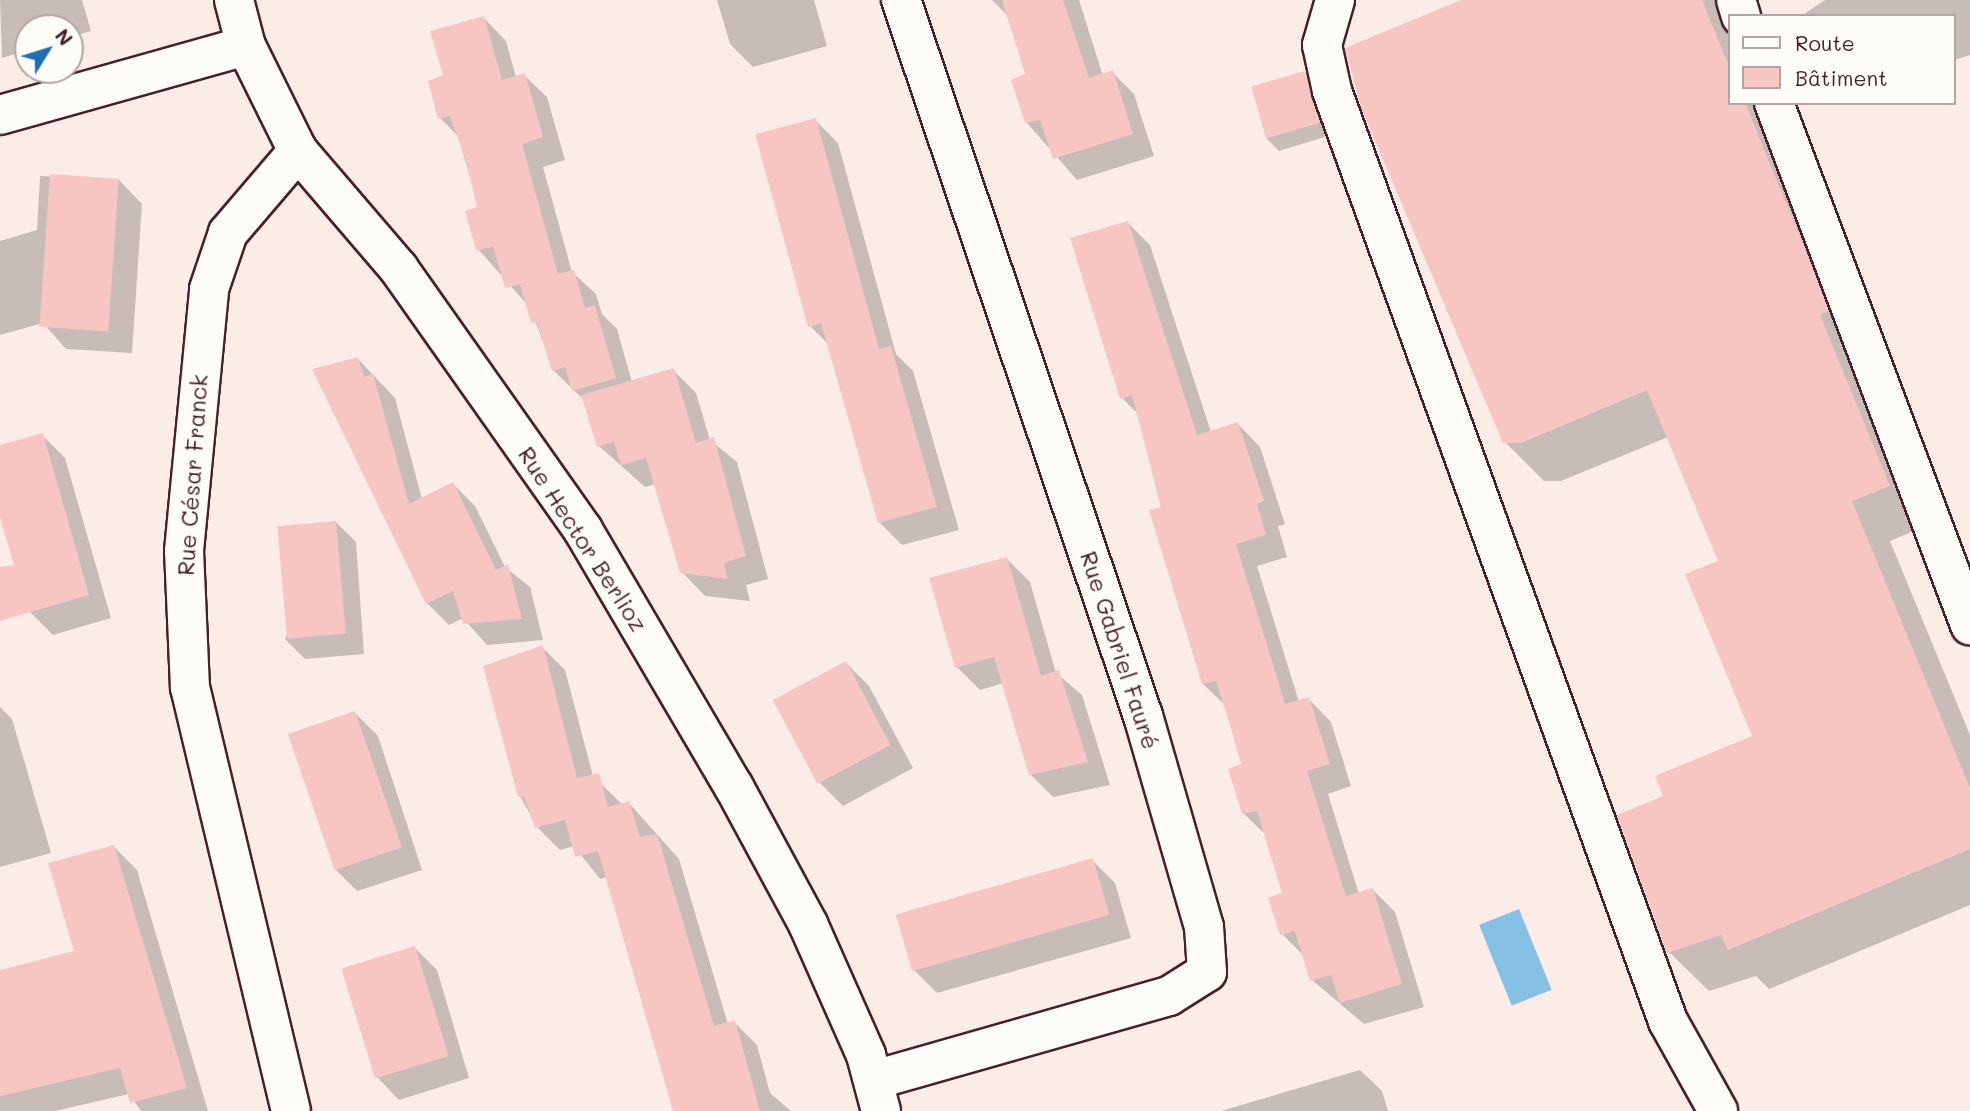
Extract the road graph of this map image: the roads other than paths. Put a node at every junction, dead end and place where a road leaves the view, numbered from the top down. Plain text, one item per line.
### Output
1 (233, 0) edge
2 (901, 0) edge
3 (1335, 0) edge
4 (246, 46) junction
5 (1775, 105) edge
6 (0, 116) edge
7 (298, 150) junction
8 (1970, 625) edge
9 (877, 1096) edge
10 (291, 1111) edge
11 (1718, 1111) edge

1 - 4 street, Rue Hector Berlioz
2 - 9 street, Rue Gabriel Fauré
3 - 11 street
4 - 6 street
4 - 7 street, Rue Hector Berlioz
5 - 8 street
7 - 9 street, Rue Hector Berlioz
7 - 10 street, Rue César Franck

